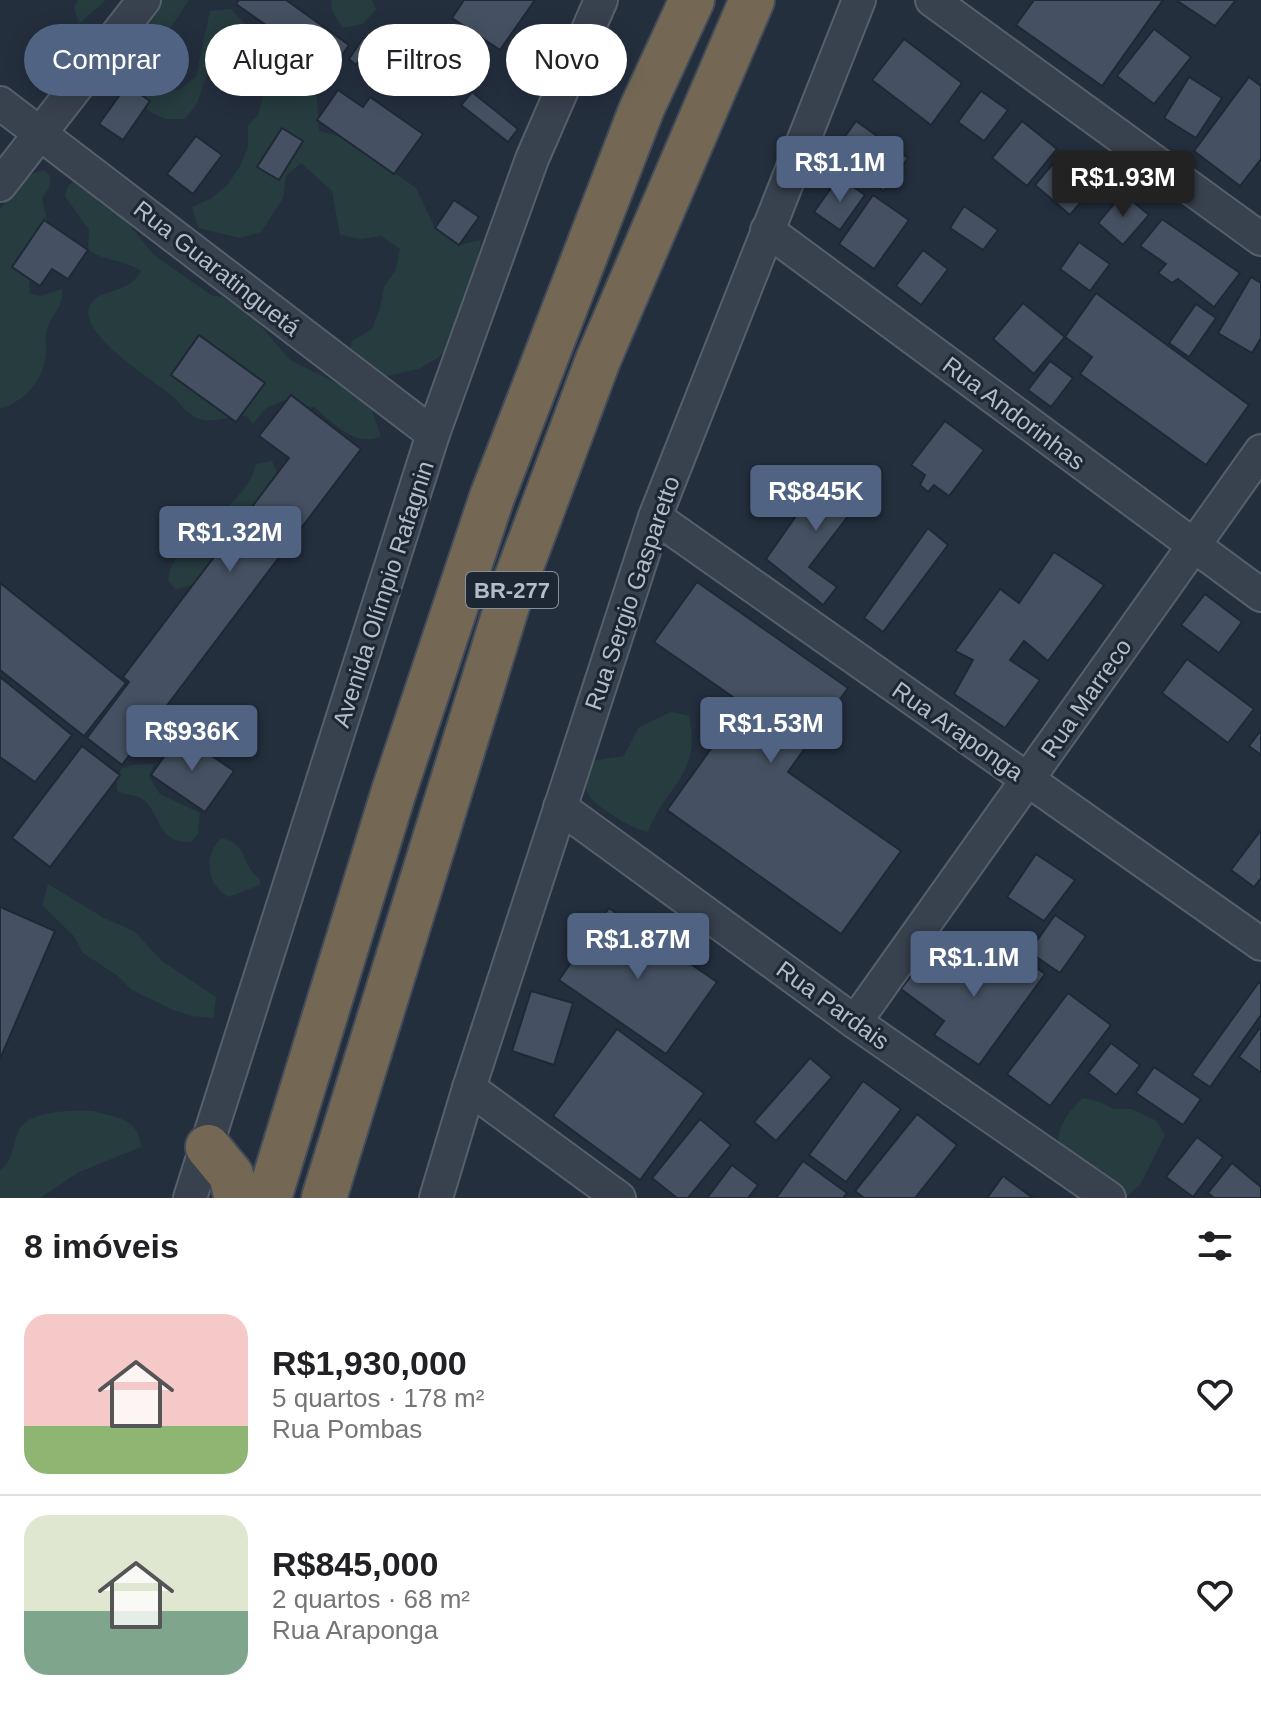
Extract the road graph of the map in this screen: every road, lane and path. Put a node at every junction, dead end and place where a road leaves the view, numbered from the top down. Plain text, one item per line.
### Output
1 (144, 0) edge
2 (601, 0) edge
3 (692, 0) edge
4 (752, 0) edge
5 (859, 0) edge
6 (932, 0) edge
7 (0, 103) edge
8 (40, 132) junction
9 (0, 185) edge
10 (767, 230) junction
11 (1261, 239) edge
12 (433, 434) junction
13 (1261, 451) edge
14 (655, 517) junction
15 (1192, 546) junction
16 (1261, 595) edge
17 (1028, 780) junction
18 (560, 807) junction
19 (1261, 944) edge
20 (855, 1022) junction
21 (469, 1088) junction
22 (208, 1147) junction
23 (190, 1198) edge
24 (237, 1198) edge
25 (269, 1198) edge
26 (324, 1198) edge
27 (436, 1198) edge
28 (619, 1198) edge
29 (1109, 1198) edge

1 - 8 street
2 - 12 street, Avenida Olímpio Rafagnin
3 - 25 highway, BR-277
4 - 26 highway, BR-277
5 - 10 street, Rua Sergio Gasparetto
6 - 11 street
7 - 8 street, Rua Guaratinguetá
8 - 9 street
8 - 12 street, Rua Guaratinguetá
10 - 14 street, Rua Sergio Gasparetto
10 - 15 street, Rua Andorinhas
12 - 22 street, Avenida Olímpio Rafagnin
13 - 15 street, Rua Marreco
14 - 17 street, Rua Araponga
14 - 18 street, Rua Sergio Gasparetto
15 - 16 street, Rua Andorinhas
15 - 17 street, Rua Marreco
17 - 19 street, Rua Araponga
17 - 20 street, Rua Marreco
18 - 20 street, Rua Pardais
18 - 21 street, Rua Sergio Gasparetto
20 - 29 street, Rua Pardais
21 - 27 street, Rua Sergio Gasparetto
21 - 28 street
22 - 23 street, Avenida Olímpio Rafagnin
22 - 24 highway

